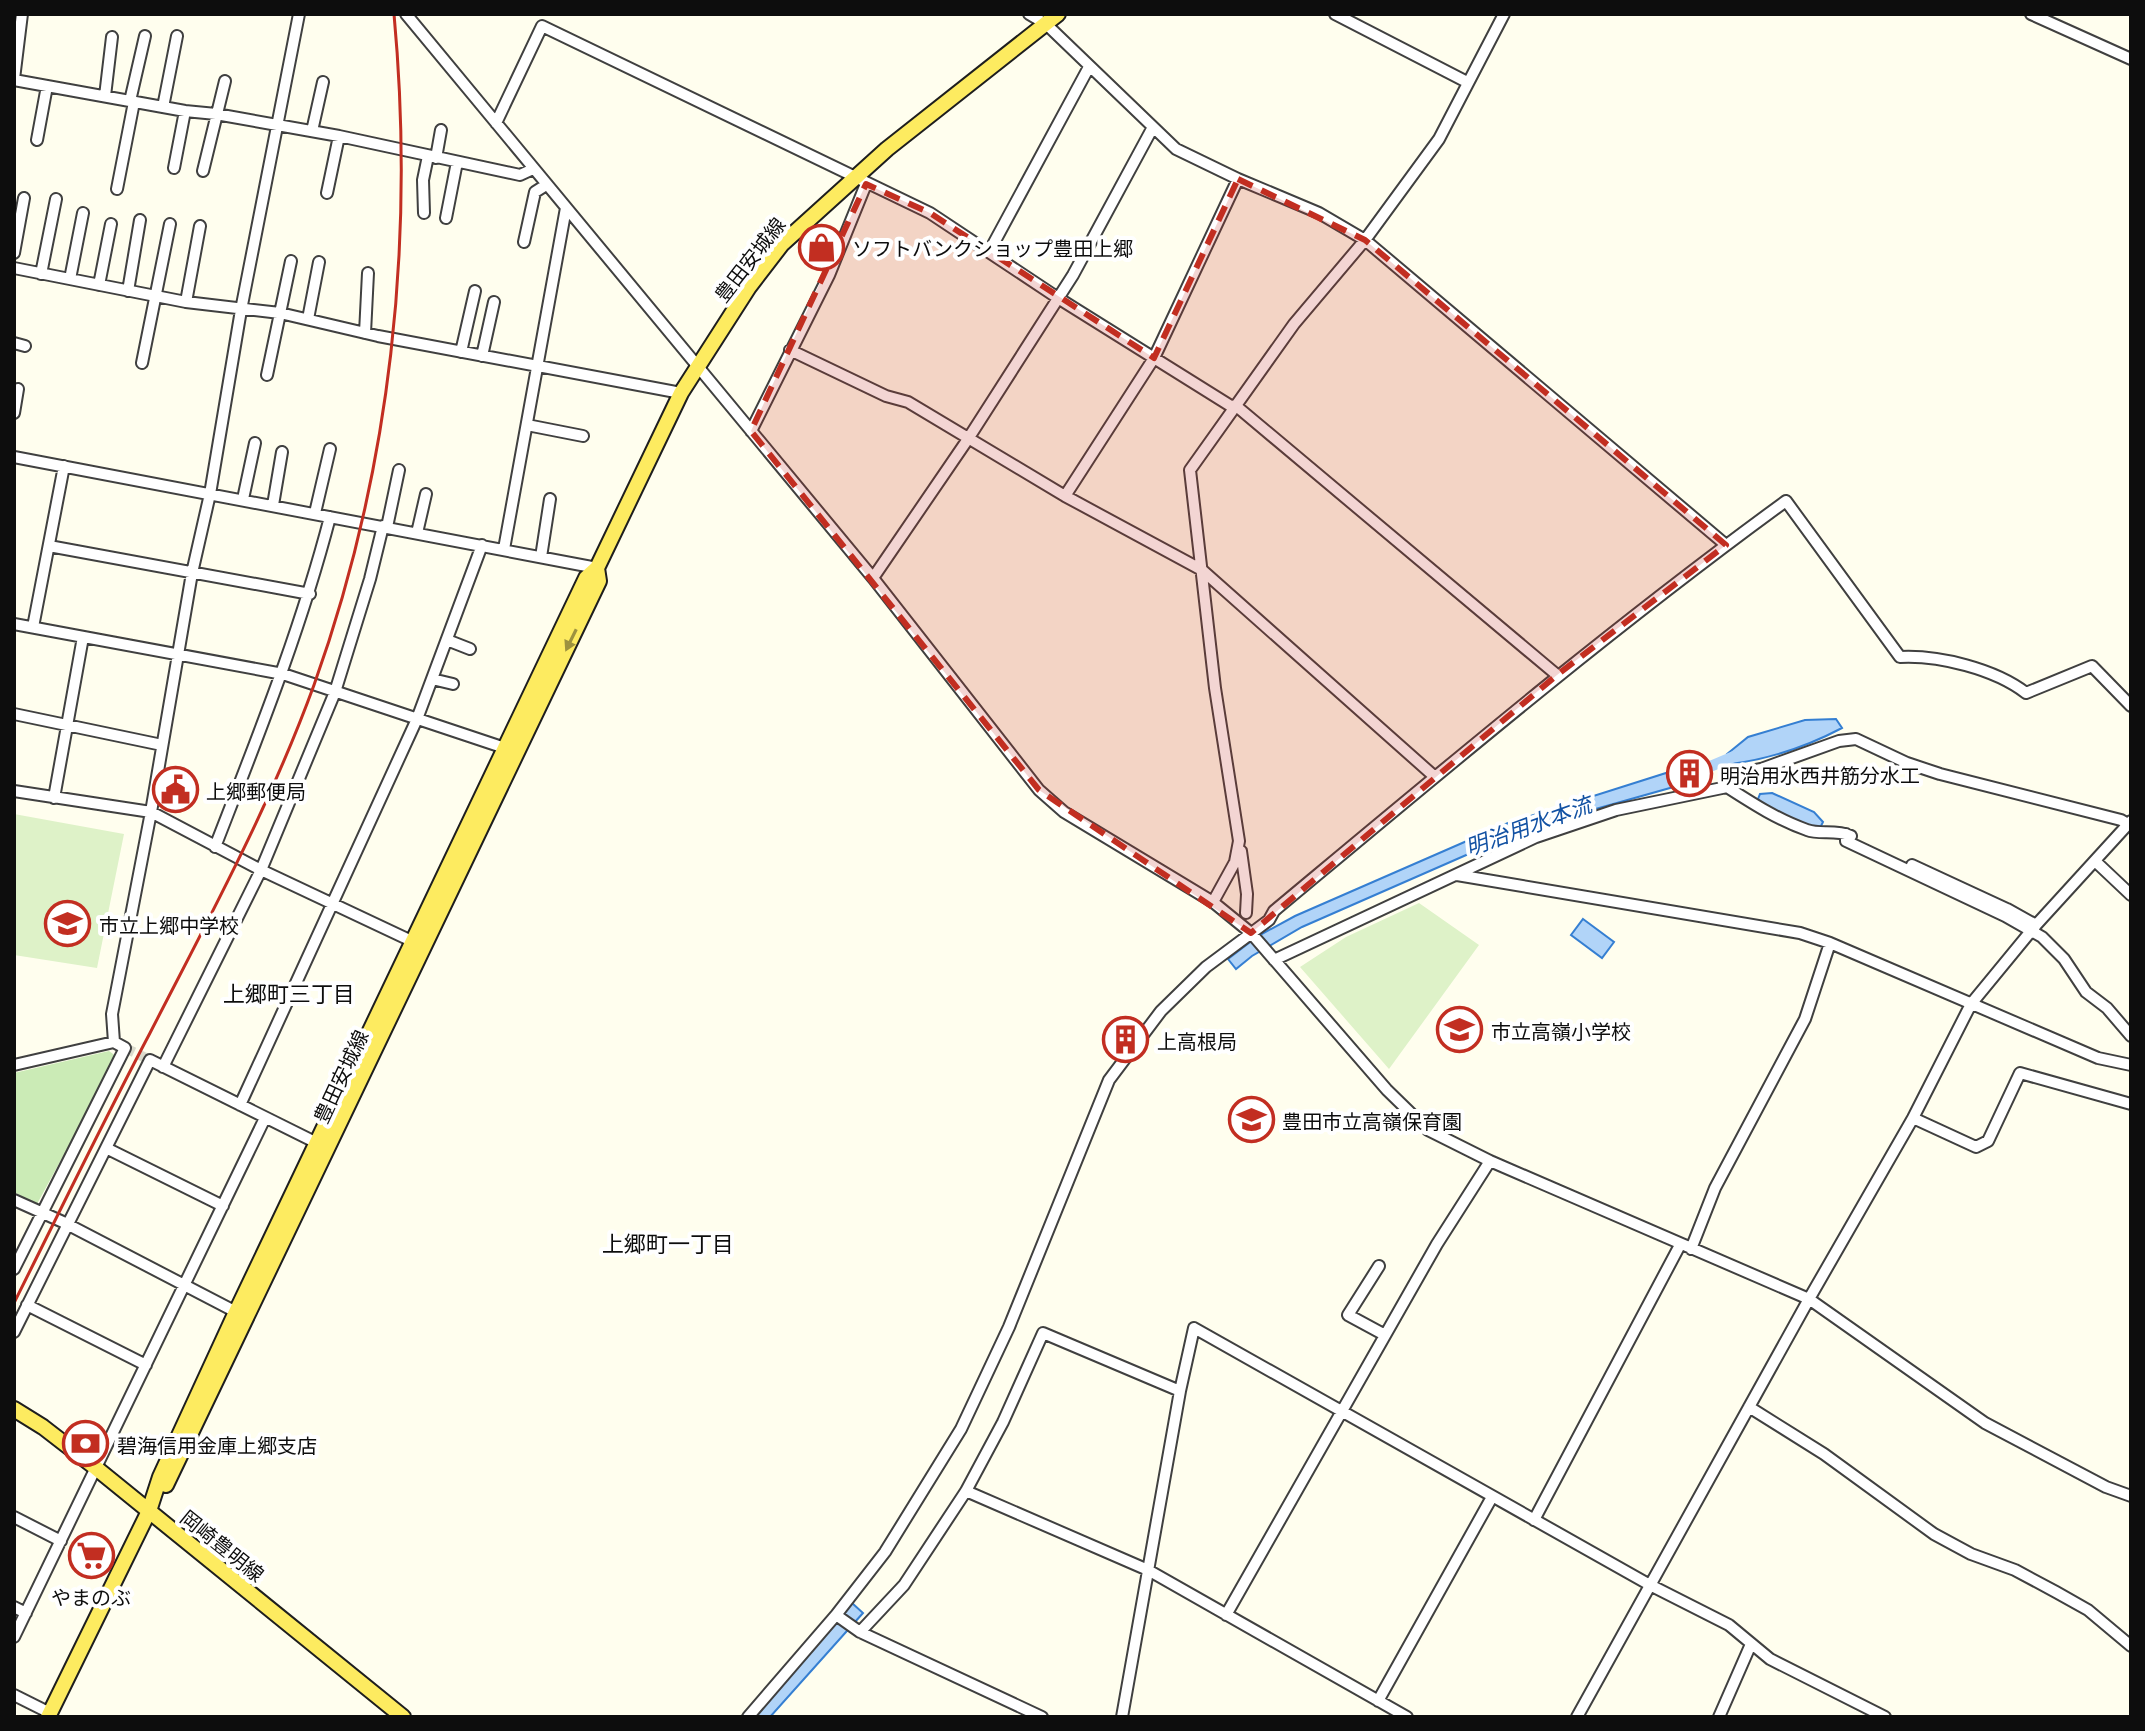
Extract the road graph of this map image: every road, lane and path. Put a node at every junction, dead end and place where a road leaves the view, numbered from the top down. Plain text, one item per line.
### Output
1 (22, 14) edge
2 (299, 14) edge
3 (406, 14) edge
4 (1029, 14) edge
5 (1335, 14) edge
6 (1504, 14) edge
7 (2031, 14) edge
8 (1052, 19) edge
9 (145, 36) dead end
10 (177, 36) dead end
11 (112, 37) dead end
12 (2131, 59) edge
13 (1089, 67) junction
14 (14, 79) edge
15 (225, 81) dead end
16 (323, 82) dead end
17 (1467, 82) junction
18 (47, 86) junction
19 (105, 96) junction
20 (132, 102) junction
21 (163, 107) junction
22 (185, 111) junction
23 (216, 114) junction
24 (496, 123) junction
25 (279, 125) junction
26 (1153, 127) junction
27 (441, 130) dead end
28 (312, 131) junction
29 (339, 136) junction
30 (37, 140) dead end
31 (432, 157) junction
32 (457, 162) junction
33 (174, 168) dead end
34 (533, 169) junction
35 (203, 171) dead end
36 (1238, 179) junction
37 (860, 181) junction
38 (546, 185) junction
39 (117, 189) dead end
40 (327, 193) dead end
41 (24, 198) dead end
42 (56, 199) dead end
43 (566, 208) junction
44 (83, 213) dead end
45 (424, 213) dead end
46 (446, 218) dead end
47 (140, 220) dead end
48 (111, 224) dead end
49 (170, 224) dead end
50 (200, 226) dead end
51 (1365, 240) junction
52 (524, 242) dead end
53 (989, 252) junction
54 (14, 253) edge
55 (291, 261) dead end
56 (319, 262) dead end
57 (14, 268) edge
58 (368, 273) dead end
59 (41, 274) junction
60 (70, 279) junction
61 (99, 285) junction
62 (128, 291) junction
63 (475, 291) dead end
64 (155, 296) junction
65 (1058, 298) junction
66 (186, 302) junction
67 (494, 302) dead end
68 (241, 310) junction
69 (280, 313) junction
70 (308, 319) junction
71 (365, 333) junction
72 (790, 350) junction
73 (461, 352) junction
74 (482, 356) junction
75 (1154, 358) junction
76 (142, 363) dead end
77 (697, 366) junction
78 (537, 367) junction
79 (267, 375) dead end
80 (18, 389) dead end
81 (681, 393) junction
82 (1234, 406) junction
83 (14, 413) edge
84 (527, 425) junction
85 (751, 431) junction
86 (583, 436) dead end
87 (968, 439) junction
88 (255, 443) dead end
89 (330, 449) dead end
90 (282, 452) dead end
91 (14, 457) edge
92 (64, 466) junction
93 (399, 470) dead end
94 (210, 494) junction
95 (426, 494) dead end
96 (1065, 496) junction
97 (243, 499) junction
98 (550, 499) dead end
99 (273, 505) junction
100 (315, 513) junction
101 (330, 517) junction
102 (385, 527) junction
103 (417, 533) junction
104 (482, 545) junction
105 (1726, 545) junction
106 (49, 546) junction
107 (504, 549) junction
108 (541, 557) junction
109 (597, 568) junction
110 (1202, 570) junction
111 (192, 573) junction
112 (873, 578) junction
113 (310, 594) junction
114 (14, 624) edge
115 (33, 627) junction
116 (83, 637) junction
117 (447, 640) junction
118 (470, 649) dead end
119 (178, 653) junction
120 (283, 674) junction
121 (1557, 675) junction
122 (432, 679) junction
123 (453, 684) dead end
124 (335, 692) junction
125 (2131, 706) edge
126 (14, 714) edge
127 (417, 719) junction
128 (68, 725) junction
129 (162, 745) junction
130 (510, 750) junction
131 (1435, 777) junction
132 (1727, 787) junction
133 (14, 791) edge
134 (54, 798) junction
135 (151, 812) junction
136 (2130, 824) edge
137 (1239, 841) junction
138 (215, 847) junction
139 (2095, 861) junction
140 (261, 870) junction
141 (1457, 875) junction
142 (2131, 895) edge
143 (1213, 902) junction
144 (332, 905) junction
145 (1246, 913) dead end
146 (2034, 928) junction
147 (1253, 935) junction
148 (1830, 943) junction
149 (418, 944) junction
150 (1274, 960) junction
151 (1971, 1004) junction
152 (2131, 1036) edge
153 (114, 1042) junction
154 (14, 1065) edge
155 (2131, 1065) edge
156 (163, 1067) junction
157 (2131, 1104) edge
158 (240, 1105) junction
159 (265, 1118) junction
160 (1913, 1118) junction
161 (322, 1146) junction
162 (106, 1148) junction
163 (1490, 1161) junction
164 (14, 1200) edge
165 (223, 1206) junction
166 (41, 1214) junction
167 (67, 1226) junction
168 (1686, 1247) junction
169 (1379, 1266) dead end
170 (14, 1269) edge
171 (186, 1284) junction
172 (1809, 1299) junction
173 (27, 1305) junction
174 (242, 1315) junction
175 (14, 1332) edge
176 (1385, 1335) junction
177 (146, 1365) junction
178 (1180, 1391) junction
179 (1749, 1407) junction
180 (14, 1409) edge
181 (1342, 1411) junction
182 (96, 1468) junction
183 (966, 1491) junction
184 (2131, 1496) edge
185 (1492, 1497) junction
186 (149, 1511) junction
187 (14, 1517) edge
188 (1534, 1520) junction
189 (61, 1541) junction
190 (1148, 1570) junction
191 (1650, 1585) junction
192 (14, 1607) edge
193 (26, 1613) junction
194 (1226, 1615) junction
195 (838, 1617) junction
196 (856, 1630) junction
197 (14, 1637) edge
198 (1751, 1644) junction
199 (2131, 1646) edge
200 (14, 1695) edge
201 (1378, 1701) junction
202 (1019, 1707) junction
203 (49, 1715) edge
204 (403, 1717) edge
205 (748, 1717) edge
206 (1011, 1717) edge
207 (1042, 1717) edge
208 (1122, 1717) edge
209 (1407, 1717) edge
210 (1577, 1717) edge
211 (1719, 1717) edge
212 (1885, 1717) edge

1 - 14 street
2 - 25 street
3 - 24 street
4 - 8 street
5 - 17 street
6 - 17 street
7 - 12 street
8 - 13 street
8 - 37 main road, 豊田安城線
9 - 20 street
10 - 21 street
11 - 19 street
13 - 26 street
13 - 53 street
14 - 18 street
15 - 23 street
16 - 28 street
17 - 51 street
18 - 19 street
18 - 30 street
19 - 20 street
20 - 21 street
20 - 39 street
21 - 22 street
22 - 23 street
22 - 33 street
23 - 25 street
23 - 35 street
24 - 34 street
24 - 37 street
25 - 28 street
25 - 68 street
26 - 36 street
26 - 65 street
27 - 31 street
28 - 29 street
29 - 31 street
29 - 40 street
31 - 32 street
31 - 45 street
32 - 34 street
32 - 46 street
34 - 38 street
36 - 51 street
36 - 75 street
37 - 53 street
37 - 72 street
37 - 77 main road, 豊田安城線
38 - 43 street
38 - 52 street
41 - 54 street
42 - 59 street
43 - 77 street
43 - 78 street
44 - 60 street
47 - 62 street
48 - 61 street
49 - 64 street
50 - 66 street
51 - 82 street
51 - 105 street
53 - 65 street
55 - 69 street
56 - 70 street
57 - 59 street
58 - 71 street
59 - 60 street
60 - 61 street
61 - 62 street
62 - 64 street
63 - 73 street
64 - 66 street
64 - 76 street
65 - 75 street
65 - 87 street
66 - 68 street
67 - 74 street
68 - 69 street
68 - 94 street
69 - 70 street
69 - 79 street
70 - 71 street
71 - 73 street
72 - 85 street
72 - 87 street
73 - 74 street
74 - 78 street
75 - 82 street
75 - 96 street
77 - 81 main road, 豊田安城線
77 - 85 street
78 - 81 street
78 - 84 street
80 - 83 street
81 - 109 main road, 豊田安城線
82 - 110 street
82 - 121 street
84 - 86 street
84 - 107 street
85 - 112 street
87 - 96 street
87 - 112 street
88 - 97 street
89 - 100 street
90 - 99 street
91 - 92 street
92 - 94 street
92 - 106 street
93 - 102 street
94 - 97 street
94 - 111 street
95 - 103 street
96 - 110 street
97 - 99 street
98 - 108 street
99 - 100 street
100 - 101 street
101 - 102 street
101 - 113 street
102 - 103 street
102 - 124 street
103 - 104 street
104 - 107 street
104 - 117 street
105 - 121 street
105 - 125 street
106 - 111 street
106 - 115 street
107 - 108 street
108 - 109 street
109 - 130 main road, 豊田安城線
110 - 131 street
110 - 137 street
111 - 113 street
111 - 119 street
112 - 143 street
113 - 120 street
114 - 115 street
115 - 116 street
116 - 119 street
116 - 128 street
117 - 118 street
117 - 122 street
119 - 120 street
119 - 129 street
120 - 124 street
120 - 138 street
121 - 131 street
122 - 123 street
122 - 127 street
124 - 127 street
124 - 140 street
126 - 128 street
127 - 130 street
127 - 144 street
128 - 129 street
128 - 134 street
129 - 135 street
130 - 149 main road, 豊田安城線
131 - 147 street
132 - 136 street
132 - 141 street
132 - 146 street
133 - 134 street
134 - 135 street
135 - 138 street
135 - 153 street
136 - 139 street
137 - 143 street
137 - 145 street
138 - 140 street
139 - 142 street
139 - 146 street
140 - 144 street
140 - 156 street
141 - 148 street
141 - 150 street
143 - 147 street
144 - 149 street
144 - 158 street
146 - 151 street
146 - 152 street
147 - 150 street
147 - 195 street
148 - 151 street
148 - 168 street
149 - 161 main road, 豊田安城線
150 - 163 street
151 - 155 street
151 - 160 street
153 - 154 street
153 - 166 street
156 - 158 street
156 - 162 street
157 - 160 street
158 - 159 street
159 - 161 street
159 - 165 street
160 - 172 street
161 - 174 main road, 豊田安城線
162 - 165 street
162 - 167 street
163 - 168 street
163 - 176 street
164 - 166 street
165 - 171 street
166 - 167 street
166 - 170 street
167 - 171 street
167 - 173 street
168 - 172 street
168 - 188 street
169 - 176 street
171 - 174 street
171 - 177 street
172 - 179 street
172 - 184 street
173 - 175 street
173 - 177 street
174 - 186 main road, 豊田安城線
176 - 181 street
177 - 182 street
178 - 181 street
178 - 183 street
178 - 190 street
179 - 191 street
179 - 199 street
180 - 182 main road, 岡崎豊明線
181 - 185 street
181 - 194 street
182 - 186 main road, 岡崎豊明線
182 - 189 street
183 - 190 street
183 - 196 street
185 - 188 street
185 - 201 street
186 - 203 main road, 豊田安城線
186 - 204 main road, 岡崎豊明線
187 - 189 street
188 - 191 street
189 - 193 street
190 - 194 street
190 - 208 street
191 - 198 street
191 - 210 street
192 - 193 street
193 - 197 street
194 - 201 street
195 - 196 street
195 - 205 street
196 - 202 street
198 - 211 street
198 - 212 street
200 - 203 street
201 - 209 street
202 - 206 street
202 - 207 street

